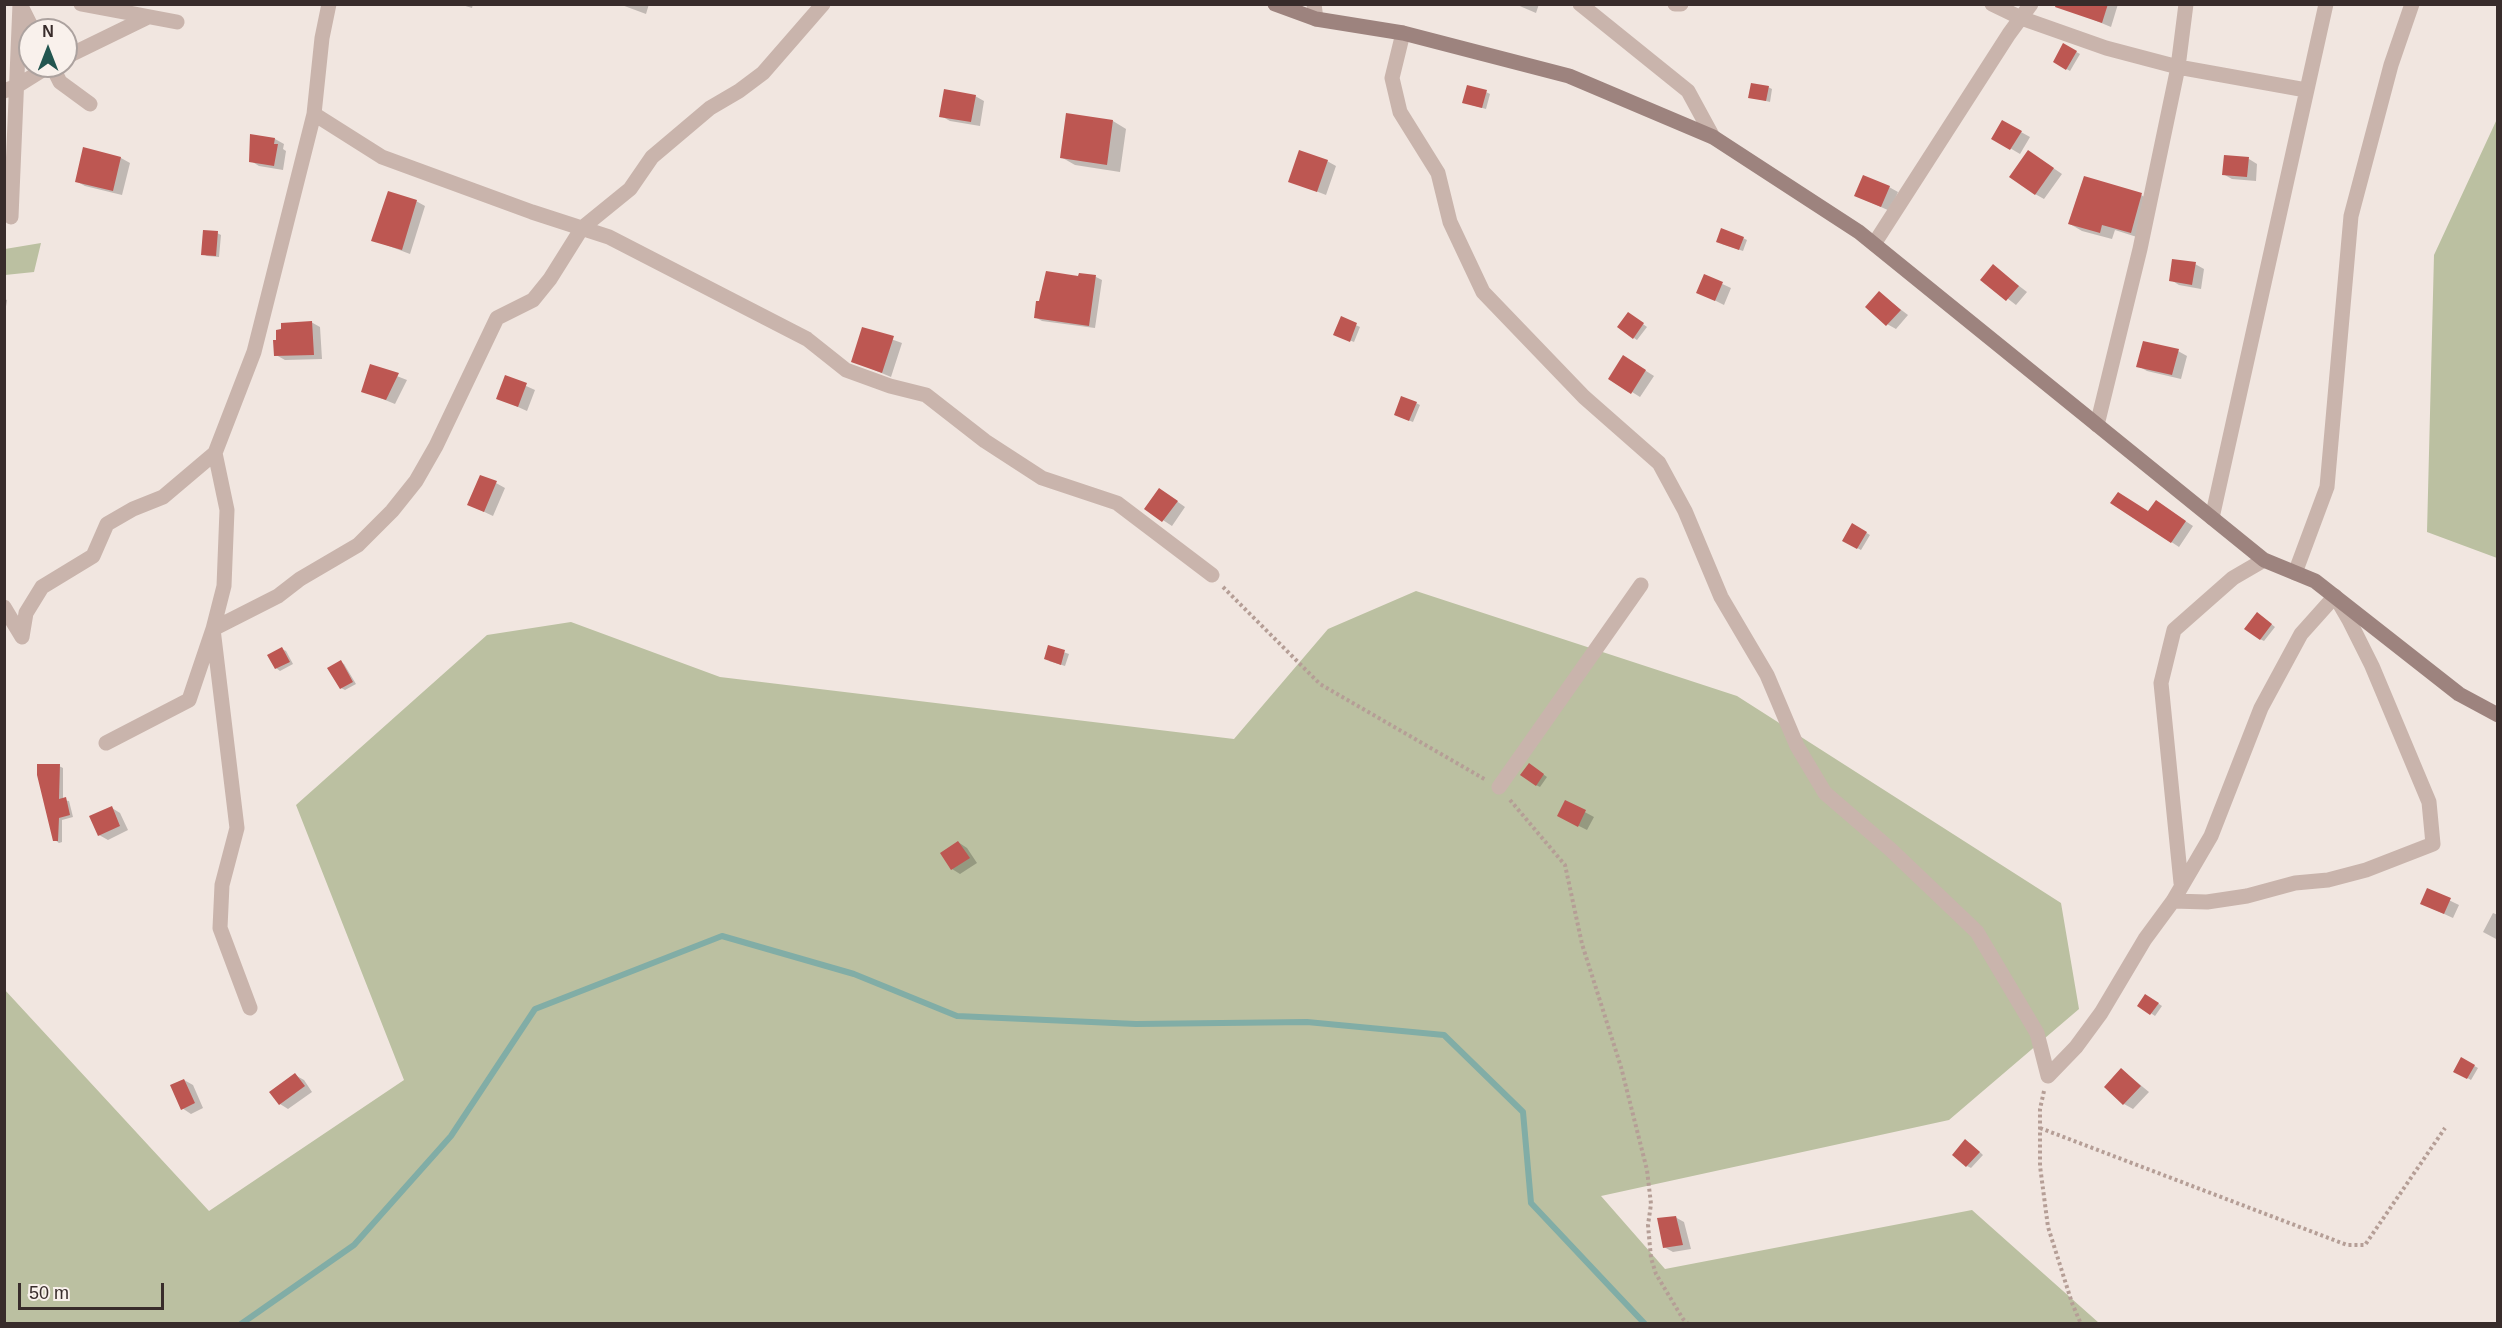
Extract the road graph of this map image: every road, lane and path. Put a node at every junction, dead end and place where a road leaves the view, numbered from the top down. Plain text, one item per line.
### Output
1 (20, 4) edge
2 (81, 4) edge
3 (329, 4) edge
4 (822, 4) edge
5 (1275, 4) edge
6 (1580, 4) edge
7 (1675, 4) edge
8 (1681, 4) edge
9 (1992, 4) edge
10 (2031, 4) edge
11 (2186, 4) edge
12 (2326, 4) edge
13 (2412, 4) edge
14 (1315, 12) edge
15 (148, 17) junction
16 (27, 18) edge
17 (2021, 18) junction
18 (177, 22) dead end
19 (1403, 33) junction
20 (78, 51) edge
21 (2178, 67) junction
22 (29, 78) edge
23 (58, 78) edge
24 (11, 88) edge
25 (2306, 90) junction
26 (90, 104) dead end
27 (314, 114) junction
28 (1713, 137) junction
29 (10, 218) dead end
30 (582, 228) junction
31 (1874, 244) junction
32 (2097, 425) junction
33 (215, 453) junction
34 (2212, 518) junction
35 (2264, 560) junction
36 (2295, 573) junction
37 (1212, 575) joint
38 (1641, 585) dead end
39 (2335, 596) junction
40 (4, 607) edge
41 (213, 629) junction
42 (2498, 715) edge
43 (106, 744) dead end
44 (1499, 787) junction
45 (2181, 883) junction
46 (2173, 900) junction
47 (250, 1008) dead end
48 (2048, 1076) junction
49 (2040, 1128) junction
50 (2445, 1128) dead end
51 (1688, 1323) edge
52 (2081, 1323) edge

1 - 16 street
1 - 24 street
2 - 15 street
3 - 27 street
4 - 30 street
5 - 14 street
6 - 28 street
7 - 8 street
9 - 17 street
10 - 17 street
11 - 21 street
12 - 25 street
13 - 36 street
14 - 19 street
15 - 18 street
15 - 20 street
17 - 21 street
17 - 31 street
19 - 28 street
19 - 48 street
21 - 25 street
21 - 32 street
22 - 24 street
23 - 26 street
24 - 29 street
25 - 34 street
27 - 30 street
27 - 33 street
28 - 31 street
30 - 37 street
30 - 41 street
31 - 32 street
32 - 34 street
33 - 40 street
33 - 41 street
34 - 35 street
35 - 36 street
35 - 45 street
36 - 39 street
37 - 44 path
38 - 44 street
39 - 42 street
39 - 45 street
39 - 46 street
41 - 43 street
41 - 47 street
44 - 51 path
45 - 46 street
46 - 48 street
48 - 49 path
49 - 50 path
49 - 52 path

